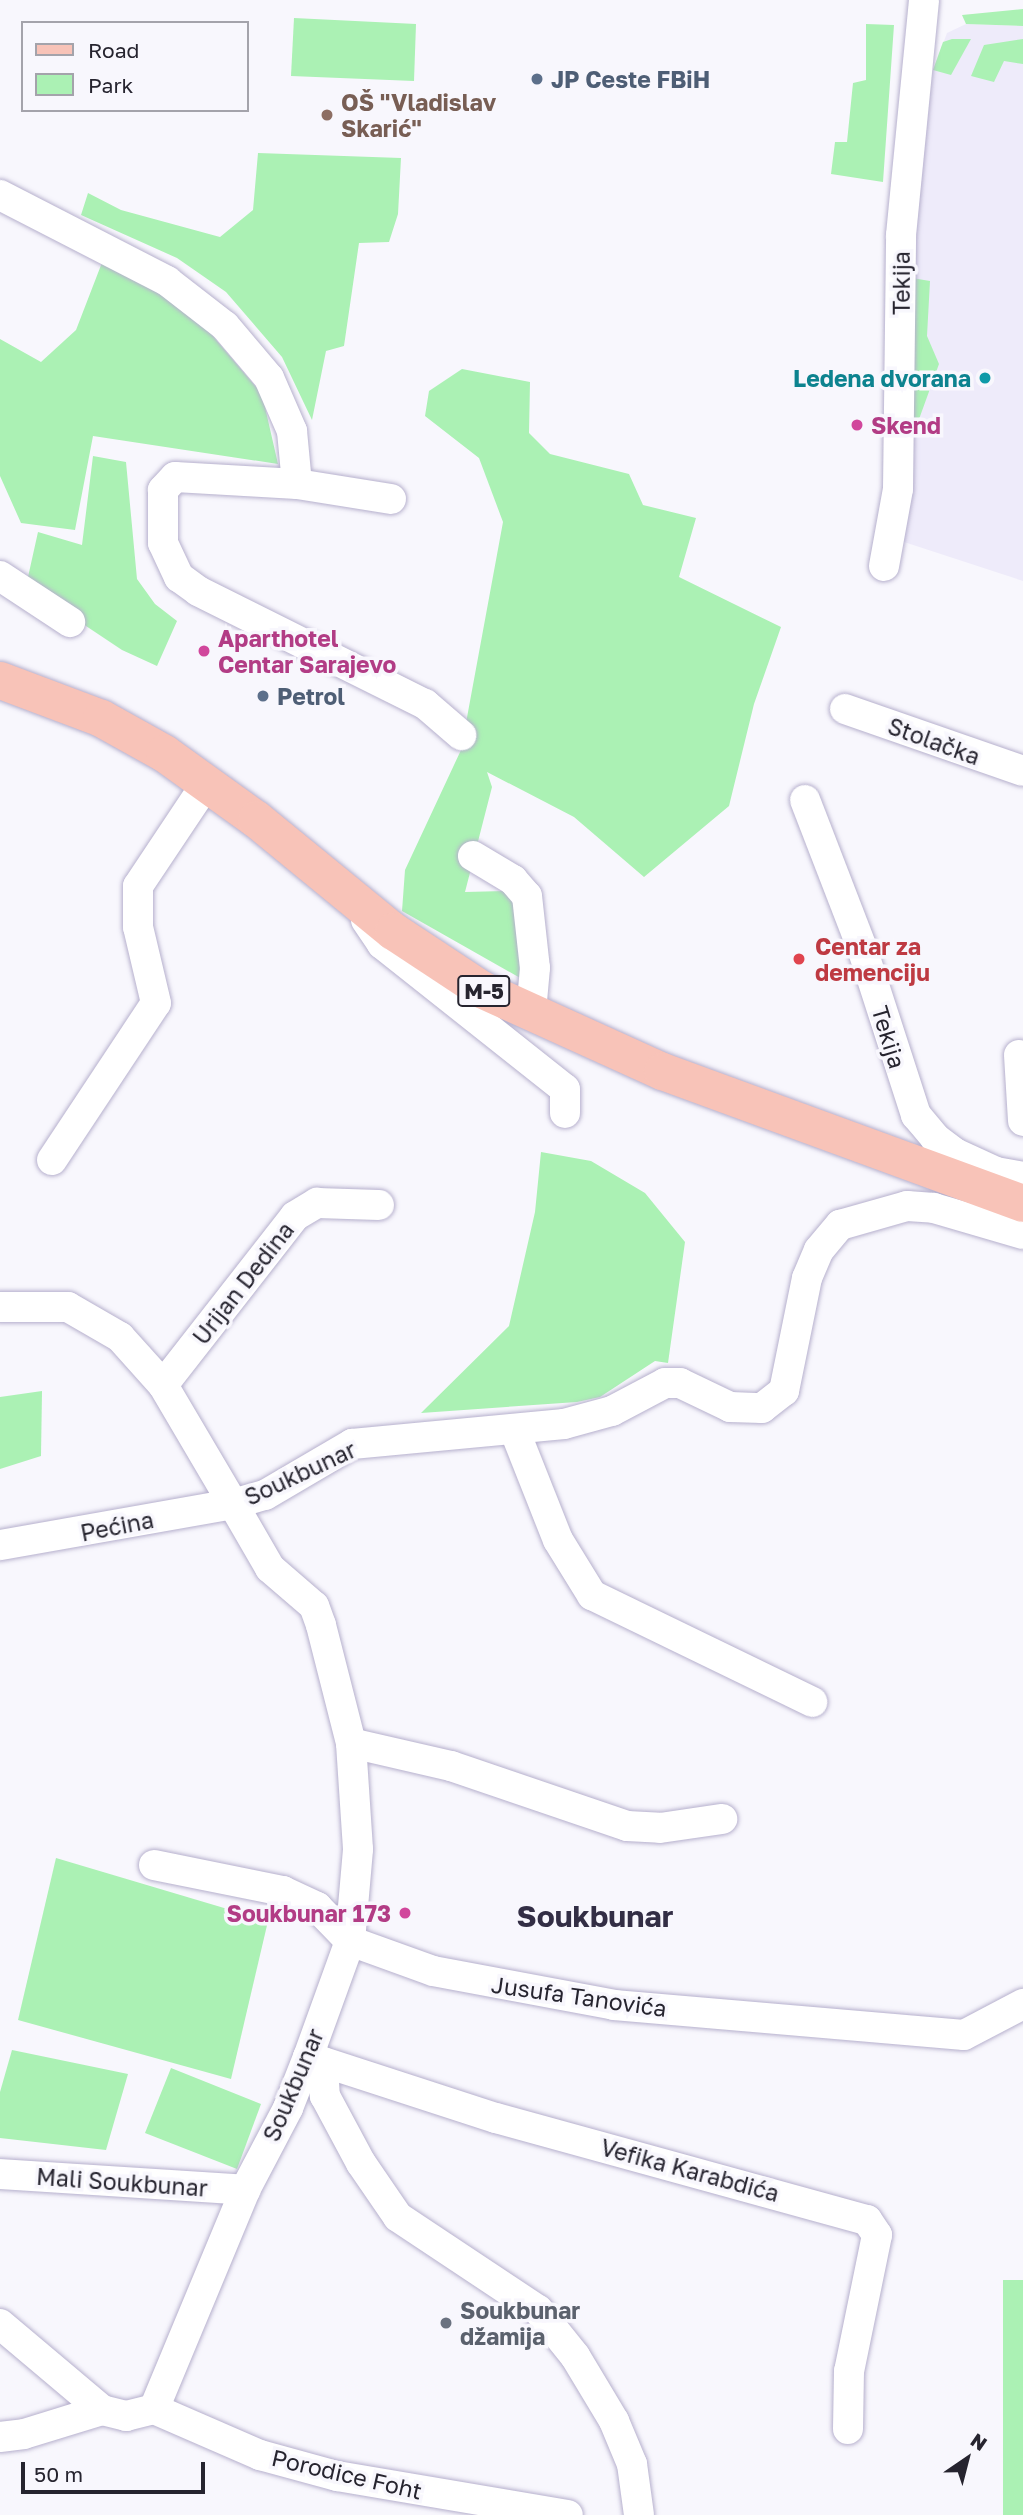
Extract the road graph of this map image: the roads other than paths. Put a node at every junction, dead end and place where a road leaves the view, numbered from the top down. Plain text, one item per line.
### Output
1 (924, 0) edge
2 (0, 195) edge
3 (296, 484) junction
4 (391, 499) dead end
5 (884, 566) dead end
6 (0, 576) edge
7 (70, 622) dead end
8 (0, 680) edge
9 (845, 709) dead end
10 (461, 735) dead end
11 (1023, 772) edge
12 (206, 783) junction
13 (805, 800) dead end
14 (473, 856) dead end
15 (351, 898) junction
16 (531, 1012) junction
17 (1019, 1055) dead end
18 (565, 1113) dead end
19 (1023, 1121) edge
20 (52, 1160) dead end
21 (1023, 1177) edge
22 (1023, 1203) edge
23 (973, 1204) junction
24 (379, 1205) dead end
25 (1023, 1234) edge
26 (0, 1307) edge
27 (163, 1385) junction
28 (514, 1429) junction
29 (233, 1504) junction
30 (0, 1545) edge
31 (812, 1702) dead end
32 (351, 1743) junction
33 (722, 1819) dead end
34 (154, 1866) dead end
35 (349, 1941) junction
36 (1023, 2004) edge
37 (315, 2060) junction
38 (0, 2174) edge
39 (245, 2190) junction
40 (0, 2324) edge
41 (154, 2409) junction
42 (102, 2410) junction
43 (848, 2429) dead end
44 (0, 2437) edge
45 (568, 2515) edge
46 (639, 2515) edge

1 - 5 street, Tekija
2 - 3 street
3 - 4 street
3 - 10 street
6 - 7 street
8 - 12 main road, M-5
9 - 11 street, Stolačka
12 - 15 main road, M-5
12 - 20 street
13 - 21 street, Tekija
14 - 16 street
15 - 16 main road, M-5
15 - 18 street
16 - 23 main road, M-5
17 - 19 street
22 - 23 main road, M-5
23 - 25 street, Soukbunar
23 - 28 street, Soukbunar
24 - 27 street, Urijan Dedina
26 - 27 street
27 - 29 street
28 - 29 street, Soukbunar
28 - 31 street
29 - 30 street, Pećina
29 - 32 street, Soukbunar
32 - 33 street
32 - 35 street, Soukbunar
34 - 35 street, Jusufa Tanovića
35 - 36 street, Jusufa Tanovića
35 - 37 street, Soukbunar
37 - 39 street, Soukbunar
37 - 43 street, Vefika Karabdića
37 - 46 street
38 - 39 street, Mali Soukbunar
39 - 41 street, Soukbunar
40 - 42 street
41 - 42 street
41 - 45 street, Porodice Foht
42 - 44 street

